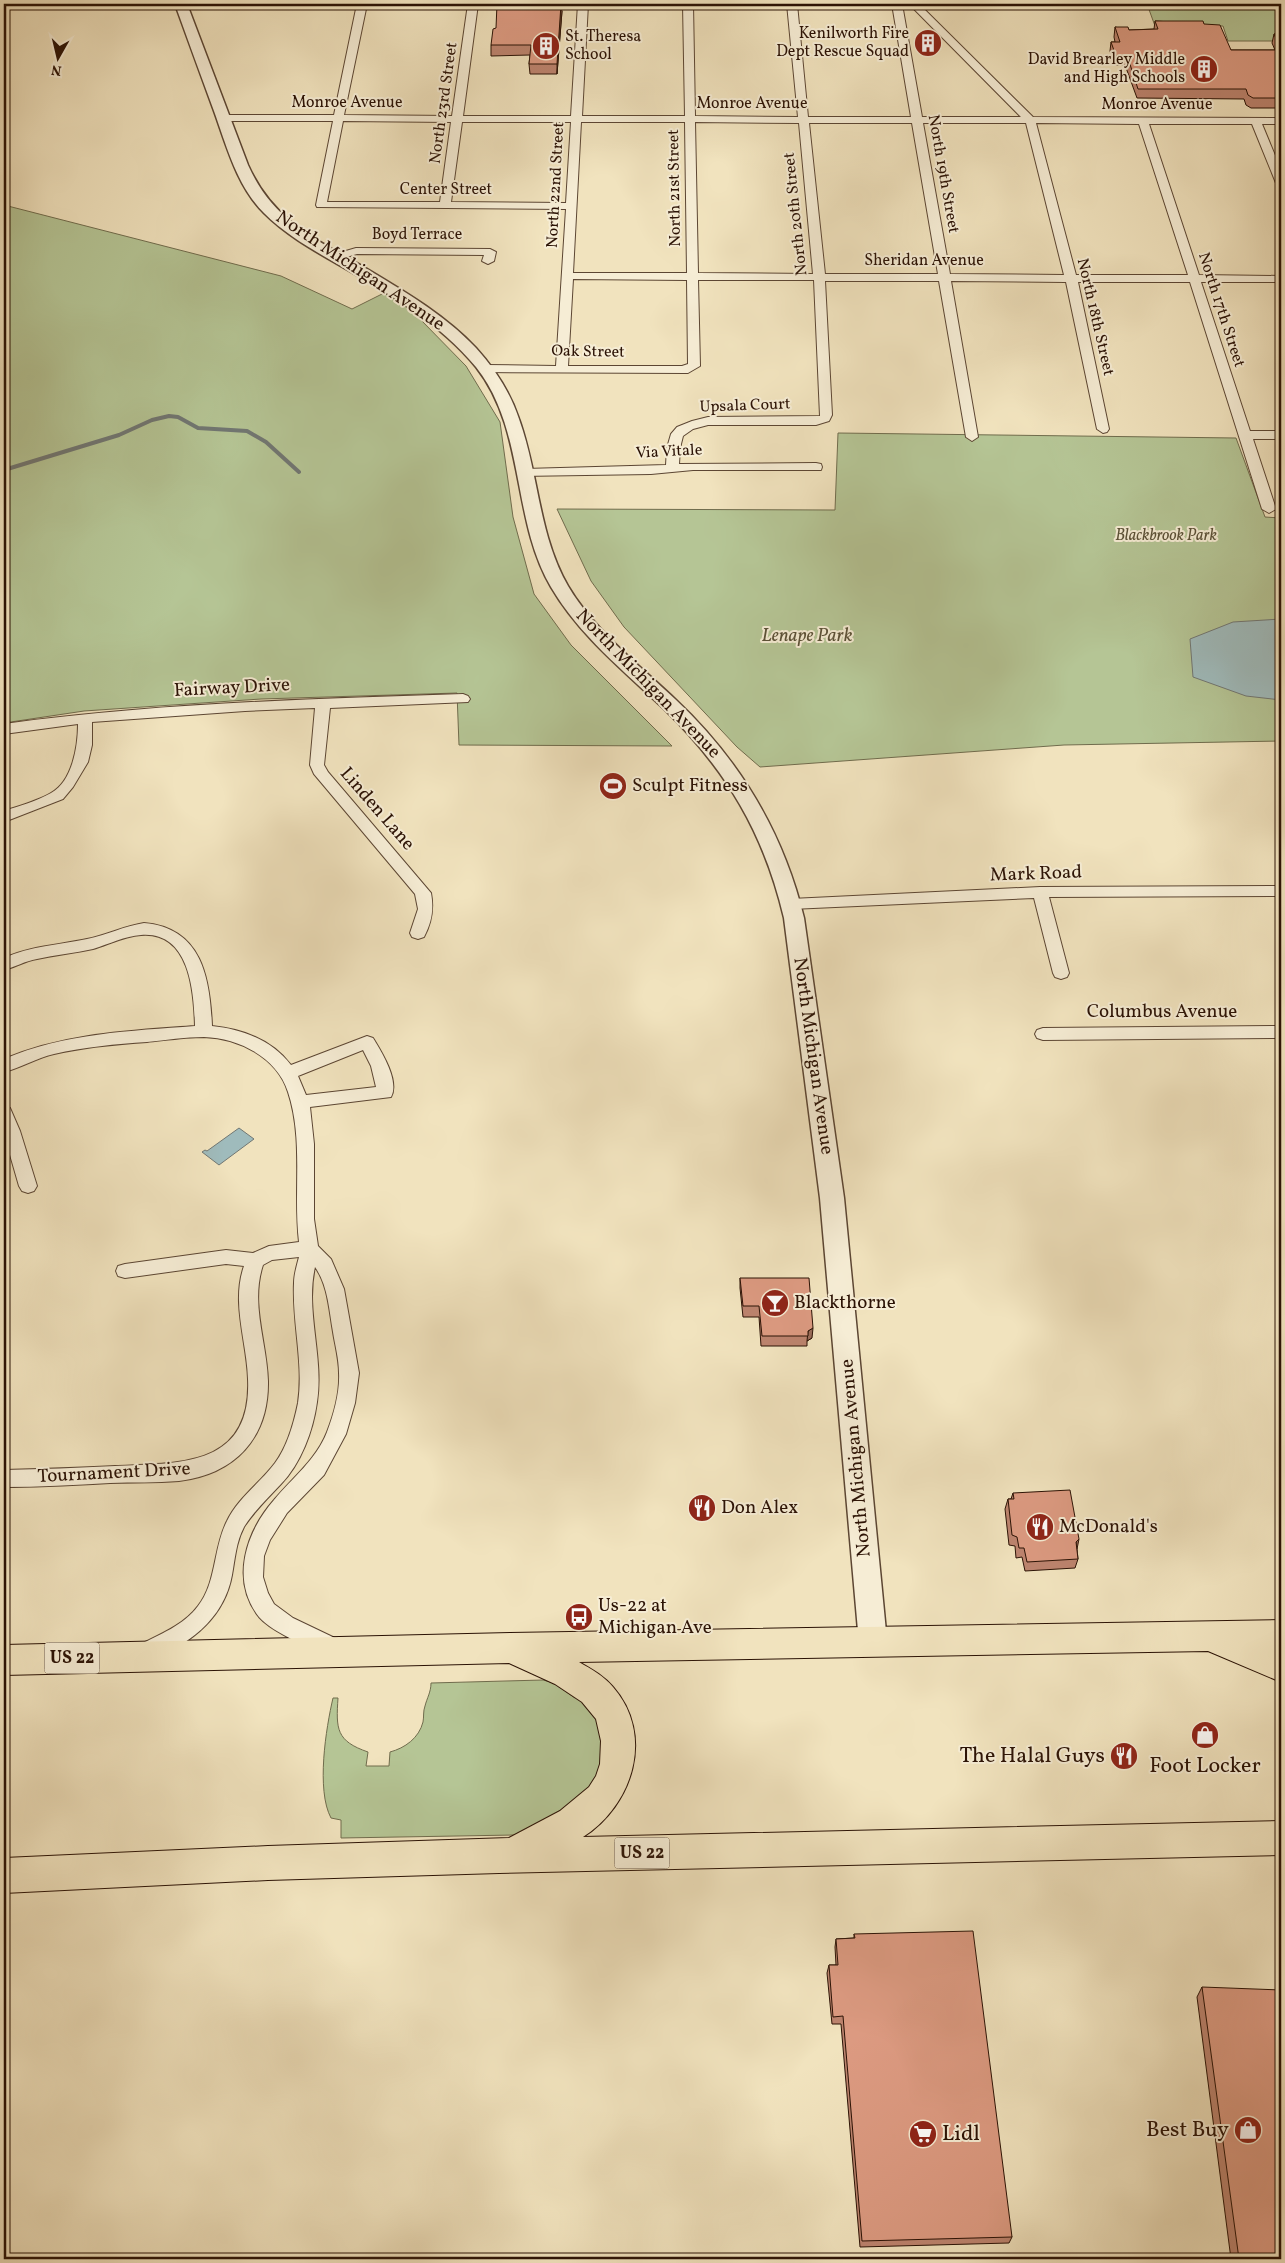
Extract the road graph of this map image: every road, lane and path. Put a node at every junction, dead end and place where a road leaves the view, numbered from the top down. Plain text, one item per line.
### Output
1 (25, 4) edge
2 (182, 4) edge
3 (362, 4) edge
4 (473, 4) edge
5 (583, 4) edge
6 (688, 4) edge
7 (792, 4) edge
8 (897, 4) edge
9 (914, 4) edge
10 (4, 6) edge
11 (339, 117) junction
12 (224, 118) junction
13 (457, 118) junction
14 (576, 118) junction
15 (690, 119) junction
16 (803, 119) junction
17 (917, 120) junction
18 (1030, 120) junction
19 (1142, 120) junction
20 (1256, 121) junction
21 (1281, 121) edge
22 (1281, 184) edge
23 (444, 206) junction
24 (571, 206) junction
25 (336, 257) junction
26 (488, 261) dead end
27 (567, 276) junction
28 (693, 277) junction
29 (819, 277) junction
30 (944, 278) junction
31 (1071, 278) junction
32 (1194, 278) junction
33 (1281, 279) edge
34 (562, 368) junction
35 (689, 368) joint
36 (486, 369) junction
37 (822, 419) joint
38 (1103, 429) dead end
39 (1245, 435) junction
40 (1281, 435) edge
41 (972, 438) dead end
42 (816, 467) dead end
43 (672, 468) junction
44 (525, 473) junction
45 (1269, 509) dead end
46 (463, 699) dead end
47 (323, 703) junction
48 (84, 718) junction
49 (4, 729) edge
50 (4, 817) edge
51 (1281, 891) edge
52 (1040, 892) junction
53 (791, 904) junction
54 (418, 932) dead end
55 (4, 964) edge
56 (1061, 973) dead end
57 (204, 1031) junction
58 (1281, 1032) edge
59 (1043, 1034) dead end
60 (4, 1066) edge
61 (288, 1073) junction
62 (300, 1102) junction
63 (4, 1113) edge
64 (28, 1186) dead end
65 (309, 1248) junction
66 (255, 1260) junction
67 (125, 1272) dead end
68 (4, 1479) edge
69 (1281, 1635) edge
70 (1208, 1637) junction
71 (873, 1642) junction
72 (510, 1648) junction
73 (341, 1652) junction
74 (139, 1656) junction
75 (4, 1660) edge
76 (1281, 1667) edge
77 (1281, 1826) edge
78 (1265, 1839) edge
79 (511, 1856) junction
80 (4, 1876) edge

1 - 10 street
2 - 12 street, North Michigan Avenue
3 - 11 street
4 - 13 street, North 23rd Street
5 - 14 street, North 22nd Street
6 - 15 street, North 21st Street
7 - 16 street, North 20th Street
8 - 17 street, North 19th Street
9 - 18 street
11 - 12 street, Monroe Avenue
11 - 13 street, Monroe Avenue
11 - 23 street, Center Street
12 - 25 street, North Michigan Avenue
13 - 14 street, Monroe Avenue
13 - 23 street, North 23rd Street
14 - 15 street, Monroe Avenue
14 - 24 street, North 22nd Street
15 - 16 street, Monroe Avenue
15 - 28 street, North 21st Street
16 - 17 street, Monroe Avenue
16 - 29 street, North 20th Street
17 - 18 street, Monroe Avenue
17 - 30 street, North 19th Street
18 - 19 street, Monroe Avenue
18 - 31 street, North 18th Street
19 - 20 street, Monroe Avenue
19 - 32 street, North 17th Street
20 - 21 street, Monroe Avenue
20 - 22 street
23 - 24 street, Center Street
24 - 27 street, North 22nd Street
25 - 26 street, Boyd Terrace
25 - 36 street, North Michigan Avenue
27 - 28 street, Sheridan Avenue
27 - 34 street, North 22nd Street
28 - 29 street, Sheridan Avenue
28 - 35 street, North 21st Street
29 - 30 street, Sheridan Avenue
29 - 37 street, North 20th Street
30 - 31 street, Sheridan Avenue
30 - 41 street, North 19th Street
31 - 32 street, Sheridan Avenue
31 - 38 street, North 18th Street
32 - 33 street, Sheridan Avenue
32 - 39 street, North 17th Street
34 - 35 street, Oak Street
34 - 36 street, Oak Street
36 - 44 street, North Michigan Avenue
37 - 43 street, Upsala Court
39 - 40 street
39 - 45 street, North 17th Street
42 - 43 street, Via Vitale
43 - 44 street, Via Vitale
44 - 53 street, North Michigan Avenue
46 - 47 street, Fairway Drive
47 - 48 street, Fairway Drive
47 - 54 street, Linden Lane
48 - 49 street, Fairway Drive
48 - 50 street
51 - 52 street, Mark Road
52 - 53 street, Mark Road
52 - 56 street
53 - 71 street, North Michigan Avenue
55 - 57 street
57 - 60 street
57 - 61 street
58 - 59 street, Columbus Avenue
61 - 62 street
61 - 62 street
62 - 65 street
63 - 64 street
65 - 66 street
65 - 73 street
65 - 74 street
66 - 67 street
66 - 68 street, Tournament Drive
69 - 70 highway, US 22
70 - 71 highway, US 22
70 - 76 highway
71 - 72 highway, US 22
72 - 73 highway, US 22
72 - 79 highway
73 - 74 highway, US 22
74 - 75 highway, US 22
77 - 78 highway
78 - 79 highway, US 22
79 - 80 highway, US 22

